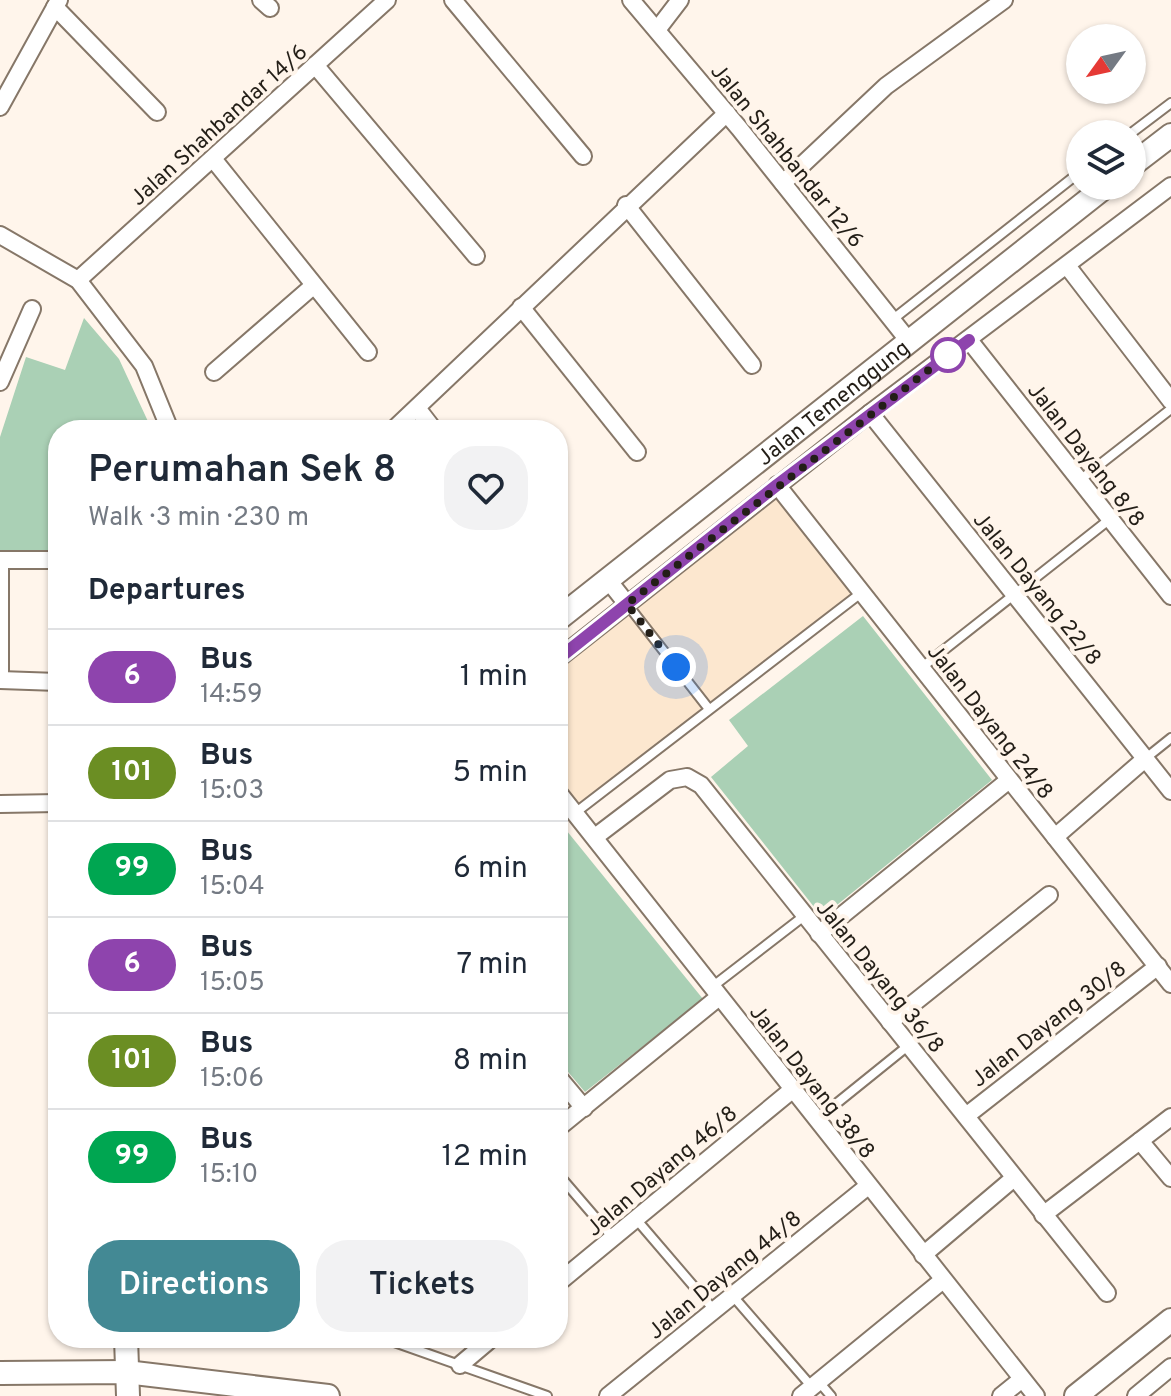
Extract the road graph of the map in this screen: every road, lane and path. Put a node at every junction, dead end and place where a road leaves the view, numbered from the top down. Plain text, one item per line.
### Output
1 (387, 0) edge
2 (453, 0) edge
3 (631, 0) edge
4 (680, 0) edge
5 (1004, 0) edge
6 (57, 3) edge
7 (657, 30) junction
8 (315, 65) junction
9 (1171, 103) edge
10 (0, 107) edge
11 (157, 112) dead end
12 (727, 113) junction
13 (1146, 122) edge
14 (1171, 135) edge
15 (1146, 154) edge
16 (583, 156) dead end
17 (214, 160) junction
18 (783, 183) junction
19 (1066, 183) edge
20 (1168, 195) edge
21 (1088, 200) edge
22 (626, 205) junction
23 (0, 235) edge
24 (476, 256) dead end
25 (1068, 267) junction
26 (78, 280) junction
27 (313, 286) junction
28 (521, 307) junction
29 (32, 309) dead end
30 (892, 320) junction
31 (908, 340) junction
32 (969, 340) junction
33 (368, 352) dead end
34 (752, 365) dead end
35 (214, 372) dead end
36 (0, 382) edge
37 (1171, 401) edge
38 (417, 408) junction
39 (1171, 409) edge
40 (870, 413) junction
41 (166, 420) edge
42 (404, 420) edge
43 (426, 420) edge
44 (637, 452) dead end
45 (1079, 481) junction
46 (777, 485) junction
47 (1110, 519) junction
48 (2, 560) edge
49 (48, 560) edge
50 (608, 580) junction
51 (861, 593) junction
52 (1016, 593) junction
53 (1171, 596) edge
54 (627, 604) junction
55 (568, 611) edge
56 (568, 651) edge
57 (921, 668) junction
58 (2, 680) edge
59 (48, 682) edge
60 (709, 709) junction
61 (1171, 738) edge
62 (1145, 759) junction
63 (1009, 780) junction
64 (1171, 791) edge
65 (48, 803) edge
66 (0, 804) edge
67 (568, 804) edge
68 (575, 813) junction
69 (595, 837) junction
70 (1055, 837) junction
71 (1049, 895) dead end
72 (804, 916) junction
73 (819, 934) junction
74 (1158, 966) junction
75 (1171, 984) edge
76 (715, 993) junction
77 (890, 1022) junction
78 (909, 1045) junction
79 (568, 1089) edge
80 (792, 1090) junction
81 (584, 1108) junction
82 (966, 1116) junction
83 (1171, 1117) edge
84 (568, 1120) edge
85 (816, 1121) junction
86 (1140, 1141) junction
87 (1014, 1178) junction
88 (1171, 1178) edge
89 (568, 1186) edge
90 (868, 1186) junction
91 (1043, 1215) junction
92 (636, 1219) junction
93 (613, 1238) junction
94 (923, 1255) junction
95 (568, 1275) edge
96 (943, 1280) junction
97 (1107, 1293) dead end
98 (732, 1295) junction
99 (714, 1310) junction
100 (1171, 1320) edge
101 (126, 1348) edge
102 (412, 1348) edge
103 (480, 1348) edge
104 (460, 1365) junction
105 (1171, 1367) edge
106 (126, 1372) junction
107 (0, 1373) edge
108 (1022, 1379) junction
109 (810, 1388) edge
110 (128, 1396) edge
111 (328, 1396) edge
112 (547, 1396) edge
113 (608, 1396) edge
114 (831, 1396) edge
115 (1001, 1396) edge
116 (1036, 1396) edge
117 (1076, 1396) edge
118 (1136, 1396) edge

1 - 8 street, Jalan Shahbandar 14/6
2 - 16 street
3 - 7 street, Jalan Shahbandar 12/6
4 - 7 street
5 - 18 street
6 - 10 street
6 - 11 street
7 - 12 street, Jalan Shahbandar 12/6
8 - 17 street, Jalan Shahbandar 14/6
8 - 24 street
9 - 13 lane
12 - 18 street, Jalan Shahbandar 12/6
12 - 22 street
14 - 15 street
17 - 26 street, Jalan Shahbandar 14/6
17 - 27 street
18 - 30 street, Jalan Shahbandar 12/6
19 - 30 lane
20 - 25 street
21 - 31 street, Jalan Temenggung
22 - 28 street
22 - 34 street
23 - 26 street
25 - 32 street
25 - 37 street
26 - 41 street
27 - 33 street
27 - 35 street
28 - 38 street
28 - 44 street
29 - 36 street
30 - 31 street, Jalan Shahbandar 12/6
31 - 50 street, Jalan Temenggung
32 - 40 street
32 - 45 street, Jalan Dayang 8/8
38 - 42 street
38 - 43 street
39 - 45 lane
40 - 46 street
40 - 52 street, Jalan Dayang 22/8
45 - 47 street, Jalan Dayang 8/8
46 - 51 street, Jalan Dayang 24/8
46 - 54 street
47 - 52 lane
47 - 53 street, Jalan Dayang 8/8
48 - 49 street
48 - 58 lane
50 - 54 street
50 - 55 street, Jalan Temenggung
51 - 57 street, Jalan Dayang 24/8
51 - 60 lane
52 - 57 lane
52 - 62 street, Jalan Dayang 22/8
54 - 56 street
54 - 60 lane
57 - 63 street, Jalan Dayang 24/8
58 - 59 street
60 - 68 lane
61 - 62 lane
62 - 64 street, Jalan Dayang 22/8
62 - 70 street
63 - 70 street, Jalan Dayang 24/8
63 - 73 street
65 - 66 street
67 - 68 street, Jalan Dayang 38/8
68 - 69 street, Jalan Dayang 38/8
69 - 72 street, Jalan Dayang 36/8
69 - 76 street, Jalan Dayang 38/8
70 - 74 street, Jalan Dayang 24/8
71 - 77 street
72 - 73 street, Jalan Dayang 36/8
72 - 76 lane
73 - 77 street, Jalan Dayang 36/8
74 - 75 street, Jalan Dayang 24/8
74 - 82 street, Jalan Dayang 30/8
76 - 80 street, Jalan Dayang 38/8
76 - 81 street
77 - 78 street, Jalan Dayang 36/8
78 - 82 street, Jalan Dayang 36/8
78 - 85 lane
79 - 81 street
80 - 85 street, Jalan Dayang 38/8
80 - 92 street, Jalan Dayang 46/8
81 - 84 street
82 - 87 street, Jalan Dayang 36/8
83 - 86 street
85 - 90 street, Jalan Dayang 38/8
86 - 88 street
86 - 91 street
87 - 91 street, Jalan Dayang 36/8
87 - 94 street
89 - 93 lane
90 - 94 street, Jalan Dayang 38/8
90 - 98 street, Jalan Dayang 44/8
91 - 97 street, Jalan Dayang 36/8
92 - 93 street, Jalan Dayang 46/8
92 - 99 lane
93 - 95 street, Jalan Dayang 46/8
94 - 96 street, Jalan Dayang 38/8
96 - 108 street, Jalan Dayang 38/8
96 - 109 street
98 - 99 street, Jalan Dayang 44/8
98 - 109 lane
99 - 113 street, Jalan Dayang 44/8
100 - 117 street
101 - 106 street
102 - 104 lane
103 - 104 street
104 - 112 lane
105 - 118 street
106 - 107 street
106 - 110 street
106 - 111 street
108 - 115 street
108 - 116 street, Jalan Dayang 38/8
109 - 114 lane

